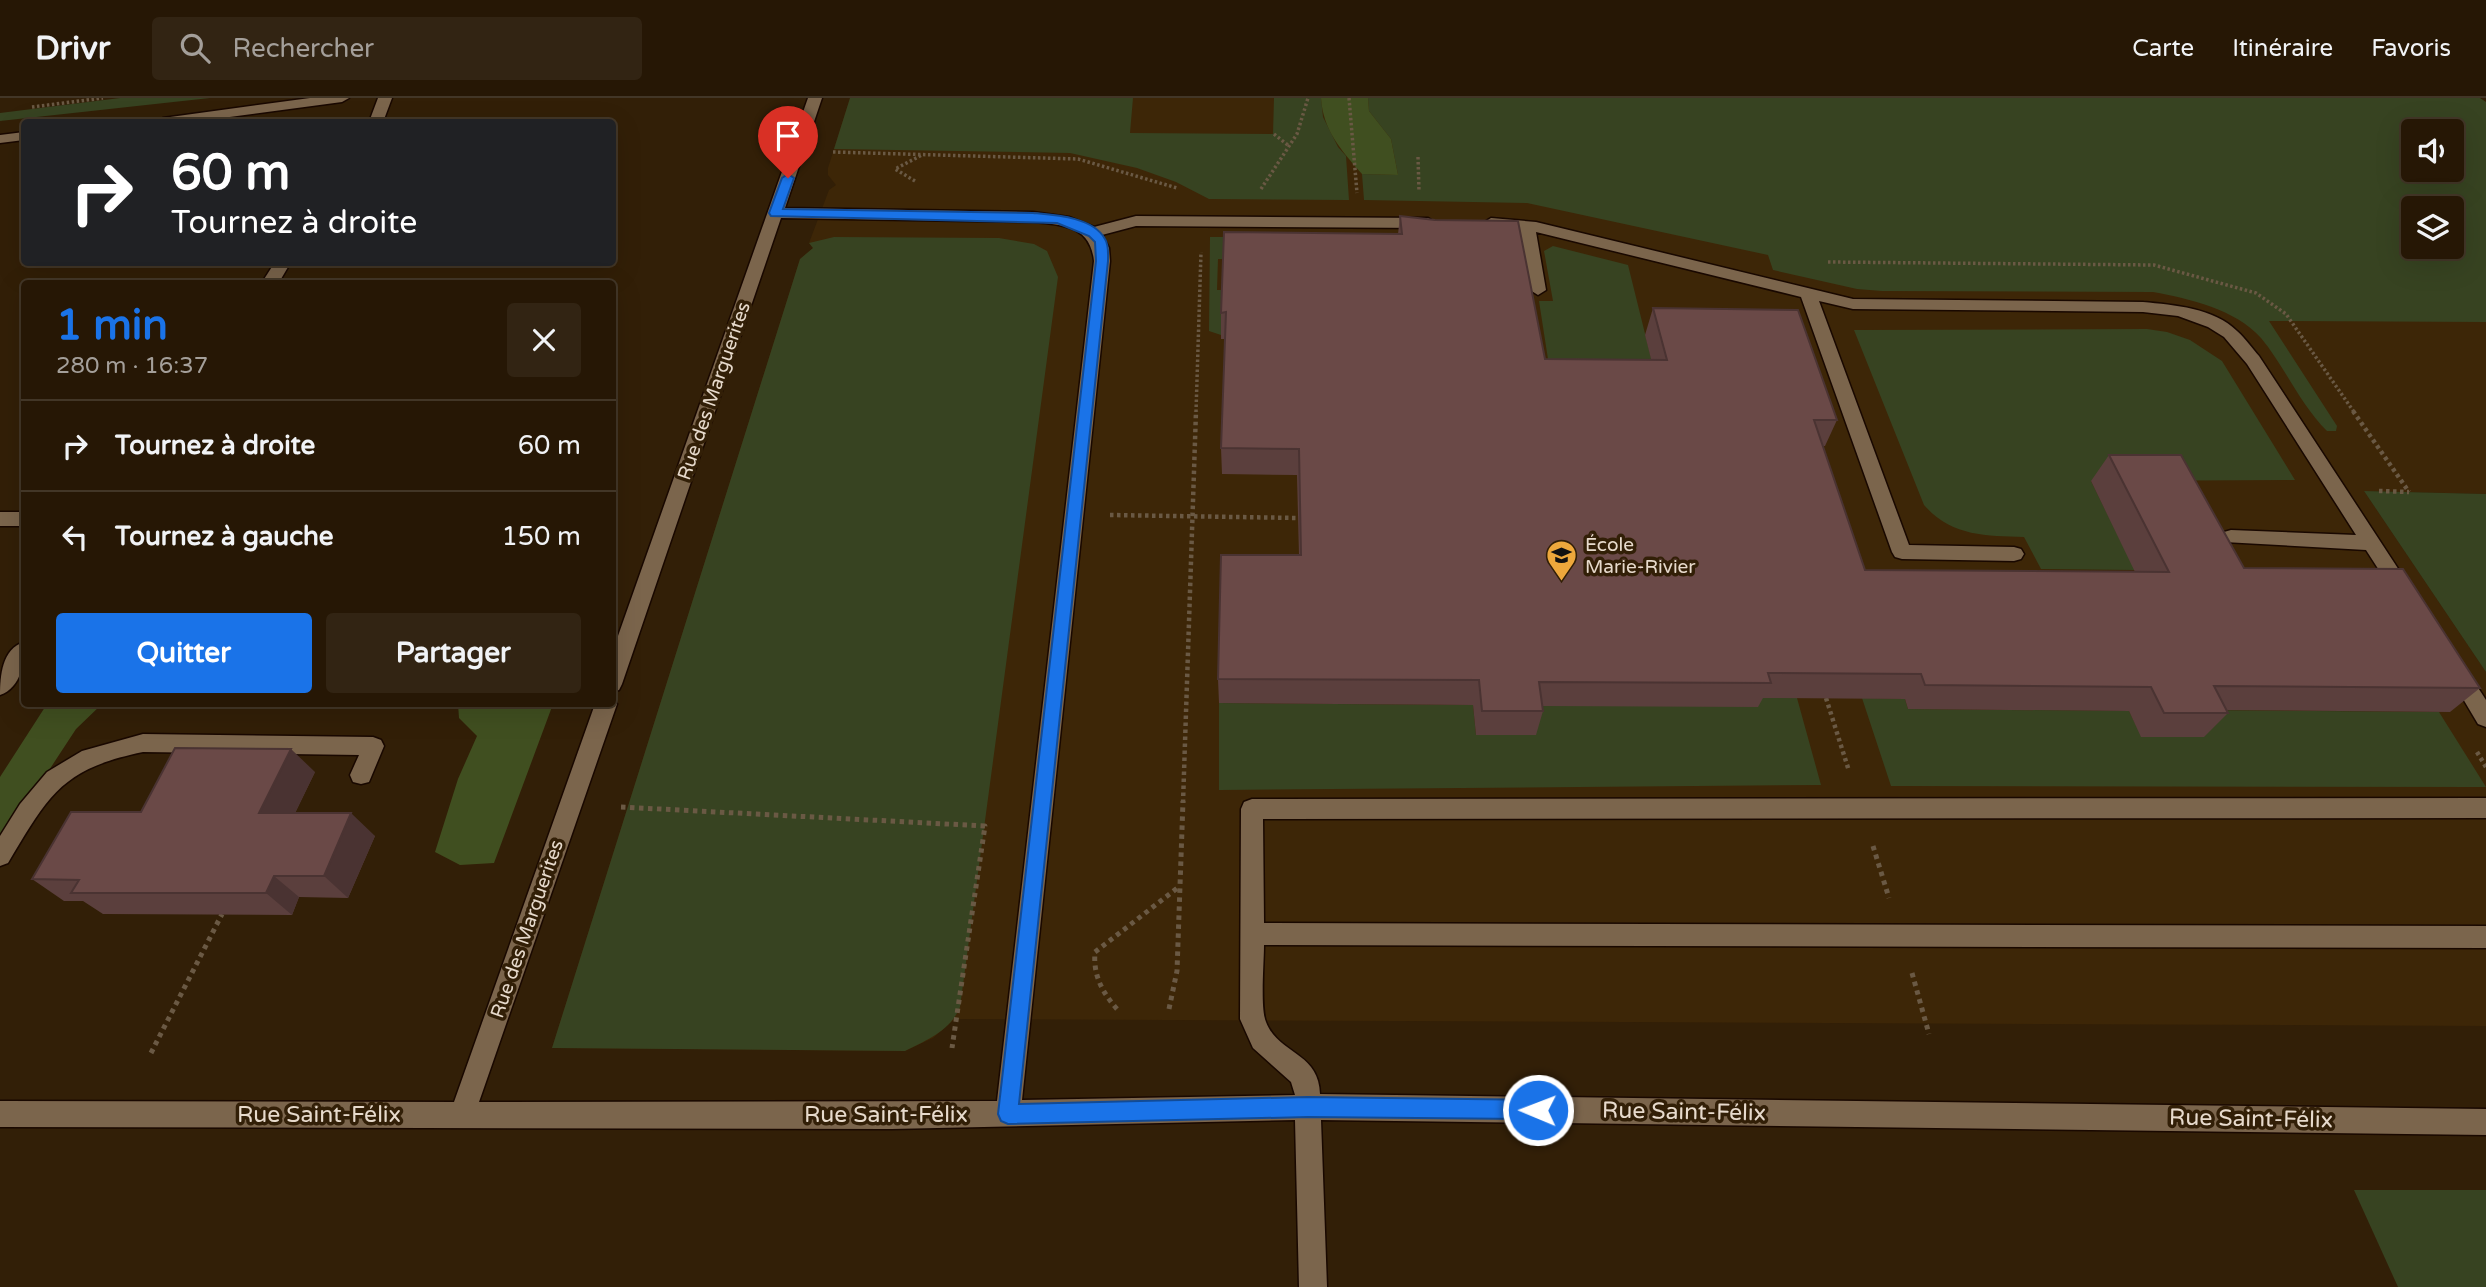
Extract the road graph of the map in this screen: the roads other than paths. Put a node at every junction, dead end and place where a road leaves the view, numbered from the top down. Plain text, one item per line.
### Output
1 (342, 98) edge
2 (385, 98) edge
3 (815, 98) edge
4 (185, 119) edge
5 (377, 119) edge
6 (21, 136) edge
7 (0, 139) edge
8 (775, 213) junction
9 (1446, 223) edge
10 (1473, 223) edge
11 (1527, 226) junction
12 (1094, 233) junction
13 (1538, 290) dead end
14 (1808, 294) junction
15 (0, 519) edge
16 (21, 519) edge
17 (2231, 537) dead end
18 (2372, 543) junction
19 (2014, 554) dead end
20 (2418, 613) edge
21 (21, 655) edge
22 (2448, 659) edge
23 (616, 672) edge
24 (0, 687) edge
25 (605, 707) edge
26 (2486, 718) edge
27 (361, 775) dead end
28 (2486, 808) edge
29 (0, 856) edge
30 (1252, 934) junction
31 (2486, 937) edge
32 (1308, 1107) junction
33 (0, 1114) edge
34 (1008, 1114) junction
35 (462, 1115) junction
36 (2486, 1122) edge
37 (1313, 1287) edge

1 - 4 street
2 - 5 street
3 - 8 street, Rue des Marguerites
6 - 7 street
8 - 12 street
8 - 23 street, Rue des Marguerites
9 - 12 street
10 - 11 street
11 - 13 street
11 - 14 street
12 - 34 street
14 - 18 street
14 - 19 street
15 - 16 street
17 - 18 street
18 - 20 street
21 - 24 street
22 - 26 street
25 - 35 street, Rue des Marguerites
27 - 29 street
28 - 30 street
30 - 31 street
30 - 32 street
32 - 34 street, Rue Saint-Félix
32 - 36 street, Rue Saint-Félix
32 - 37 street
33 - 35 street, Rue Saint-Félix
34 - 35 street, Rue Saint-Félix

